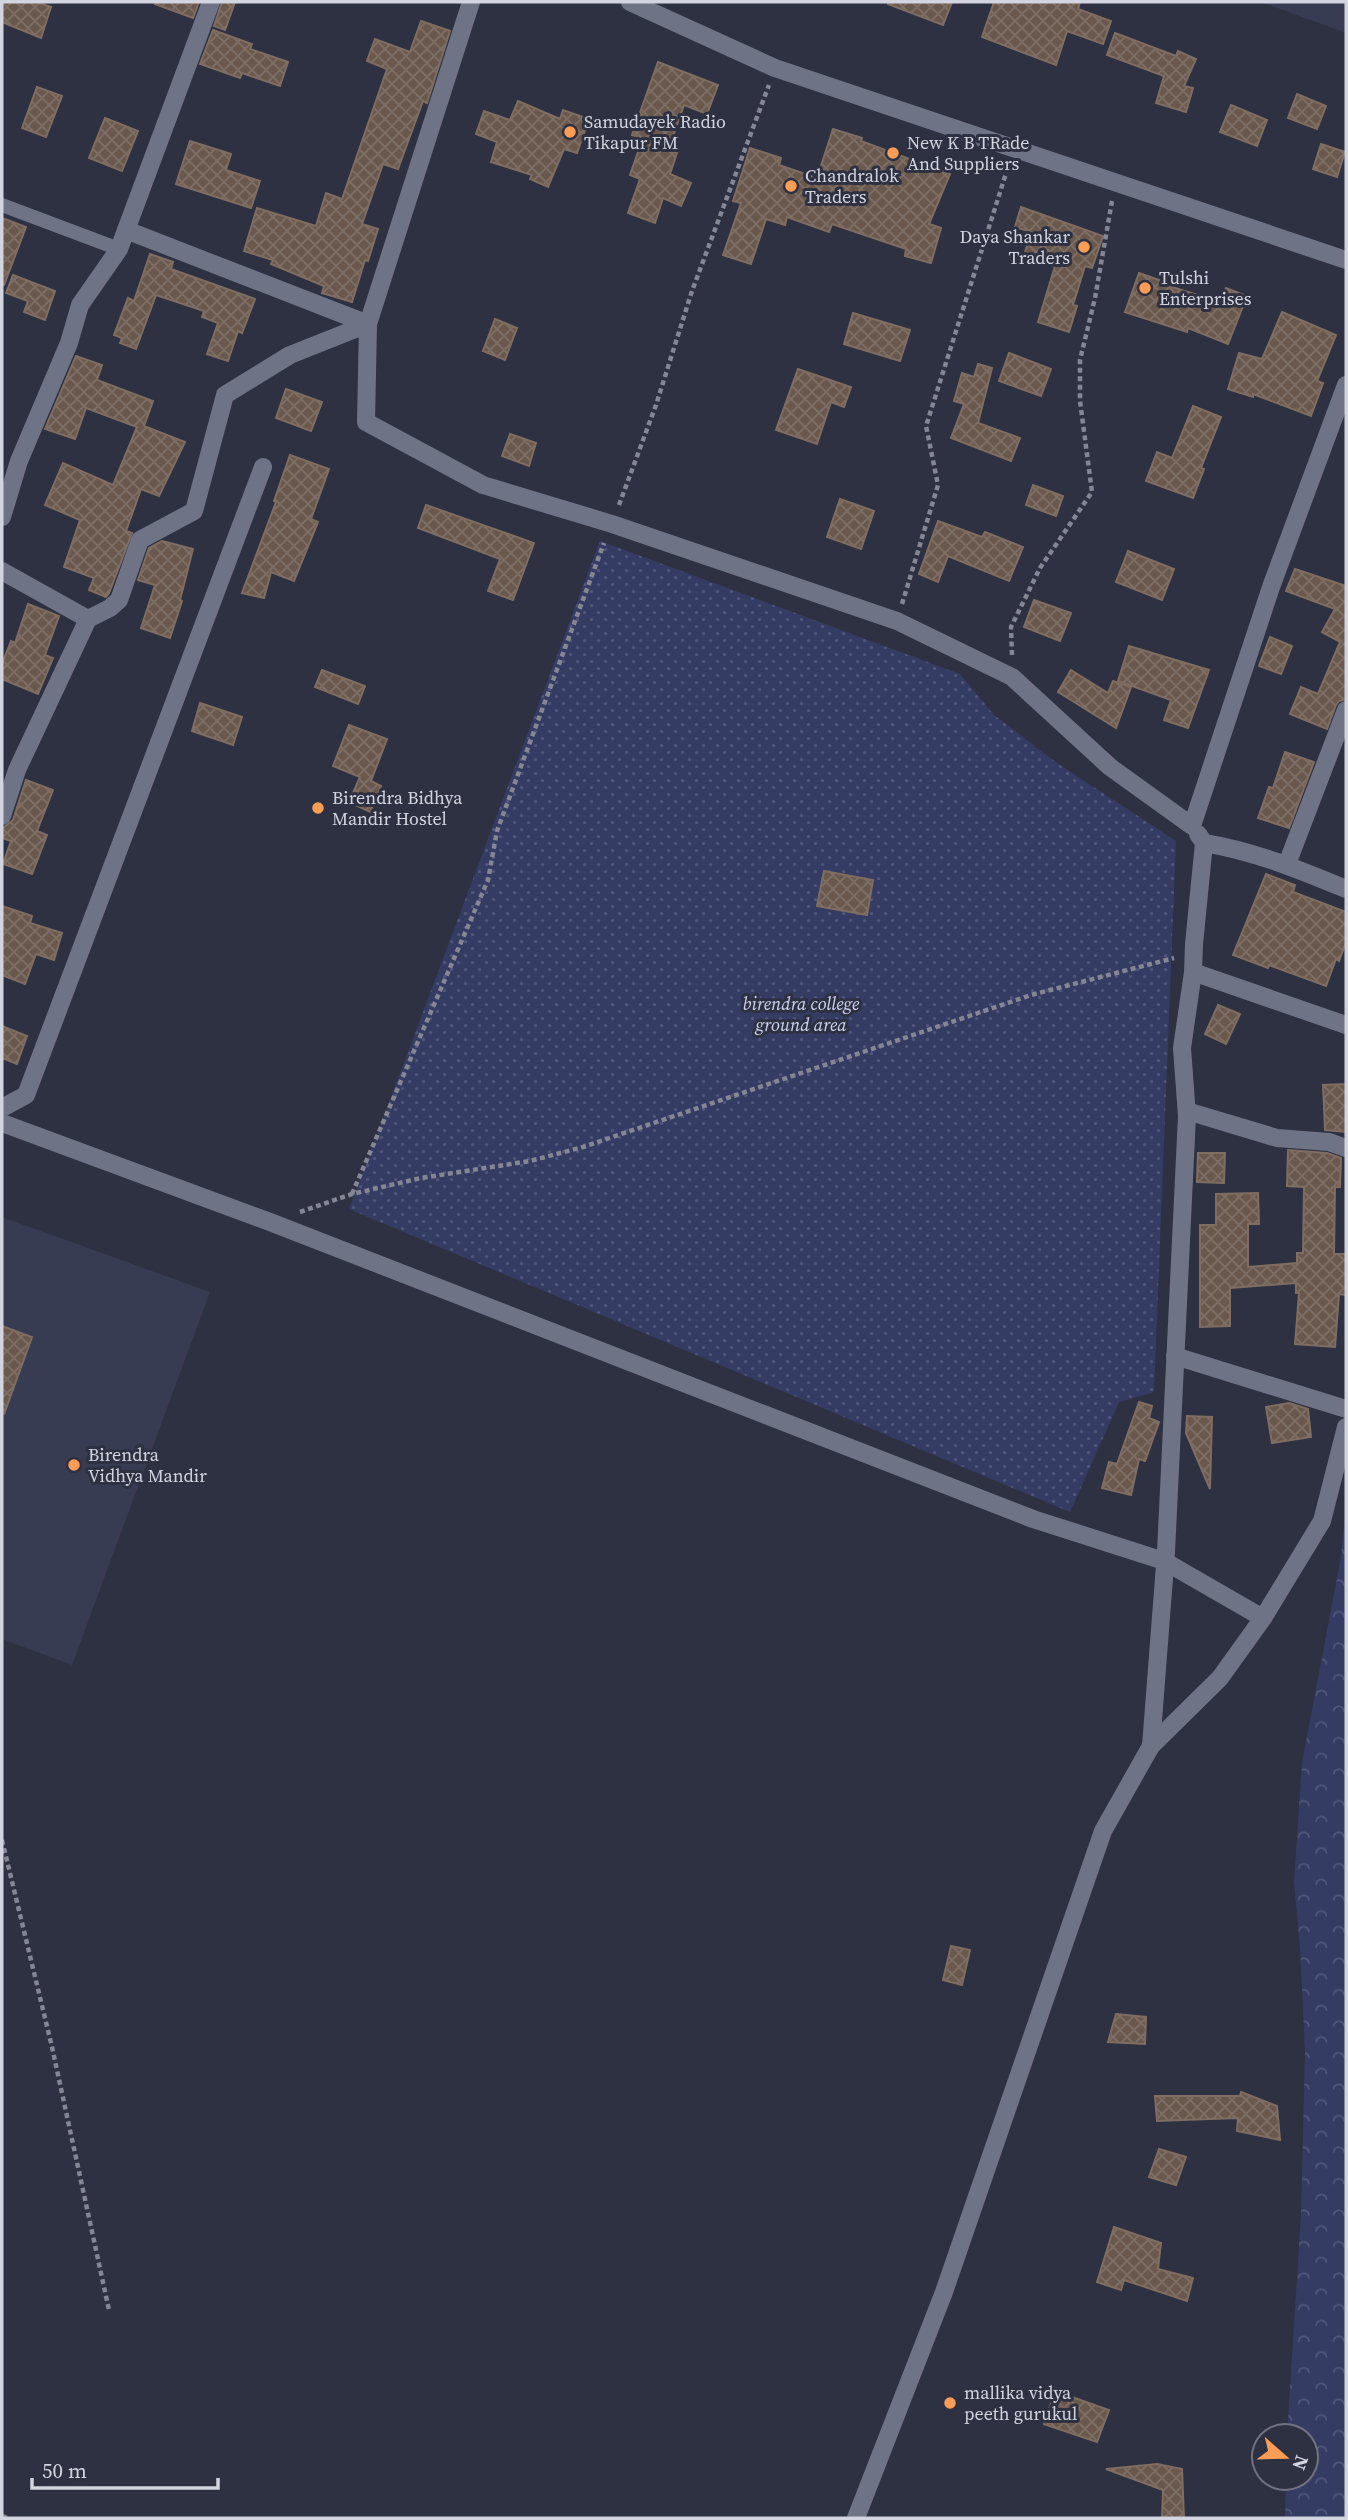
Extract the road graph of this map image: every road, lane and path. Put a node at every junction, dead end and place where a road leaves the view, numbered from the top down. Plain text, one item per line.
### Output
1 (211, 2) edge
2 (471, 2) edge
3 (630, 2) edge
4 (775, 68) junction
5 (1014, 148) junction
6 (1115, 182) junction
7 (2, 205) edge
8 (125, 230) junction
9 (119, 249) junction
10 (1346, 260) edge
11 (368, 324) junction
12 (1346, 385) edge
13 (263, 467) dead end
14 (2, 517) edge
15 (612, 524) junction
16 (2, 571) edge
17 (88, 619) junction
18 (897, 621) junction
19 (1013, 677) junction
20 (1346, 710) edge
21 (10, 766) edge
22 (2, 816) edge
23 (1192, 826) junction
24 (1204, 844) junction
25 (1287, 864) junction
26 (1346, 889) edge
27 (1194, 944) junction
28 (1194, 972) junction
29 (1346, 1025) edge
30 (2, 1108) edge
31 (1187, 1111) junction
32 (2, 1123) edge
33 (1346, 1148) edge
34 (352, 1194) junction
35 (270, 1222) junction
36 (1175, 1356) junction
37 (1346, 1409) edge
38 (1346, 1427) edge
39 (1164, 1561) junction
40 (1263, 1618) junction
41 (1151, 1746) junction
42 (2, 1840) edge
43 (109, 2310) dead end
44 (2, 2516) edge
45 (8, 2518) edge
46 (856, 2518) edge

1 - 8 street
2 - 11 street
3 - 4 street
4 - 5 street
4 - 15 path
5 - 6 street
5 - 18 path
6 - 10 street
6 - 19 path
7 - 9 lane
8 - 9 street
8 - 11 street
9 - 14 street
11 - 15 street
11 - 17 street
12 - 23 street
13 - 30 street
15 - 18 street
15 - 34 path
16 - 17 street
17 - 21 street
18 - 19 street
19 - 23 street
20 - 25 street
21 - 22 street
23 - 24 street
24 - 25 street
24 - 27 street
25 - 26 street
27 - 28 street
27 - 34 path
28 - 29 street
28 - 31 street
31 - 33 street
31 - 36 street
32 - 35 street
34 - 35 path
35 - 39 street
36 - 37 street
36 - 39 street
38 - 40 street
39 - 40 street
39 - 41 street
40 - 41 street
41 - 46 street
42 - 43 path
44 - 45 path

